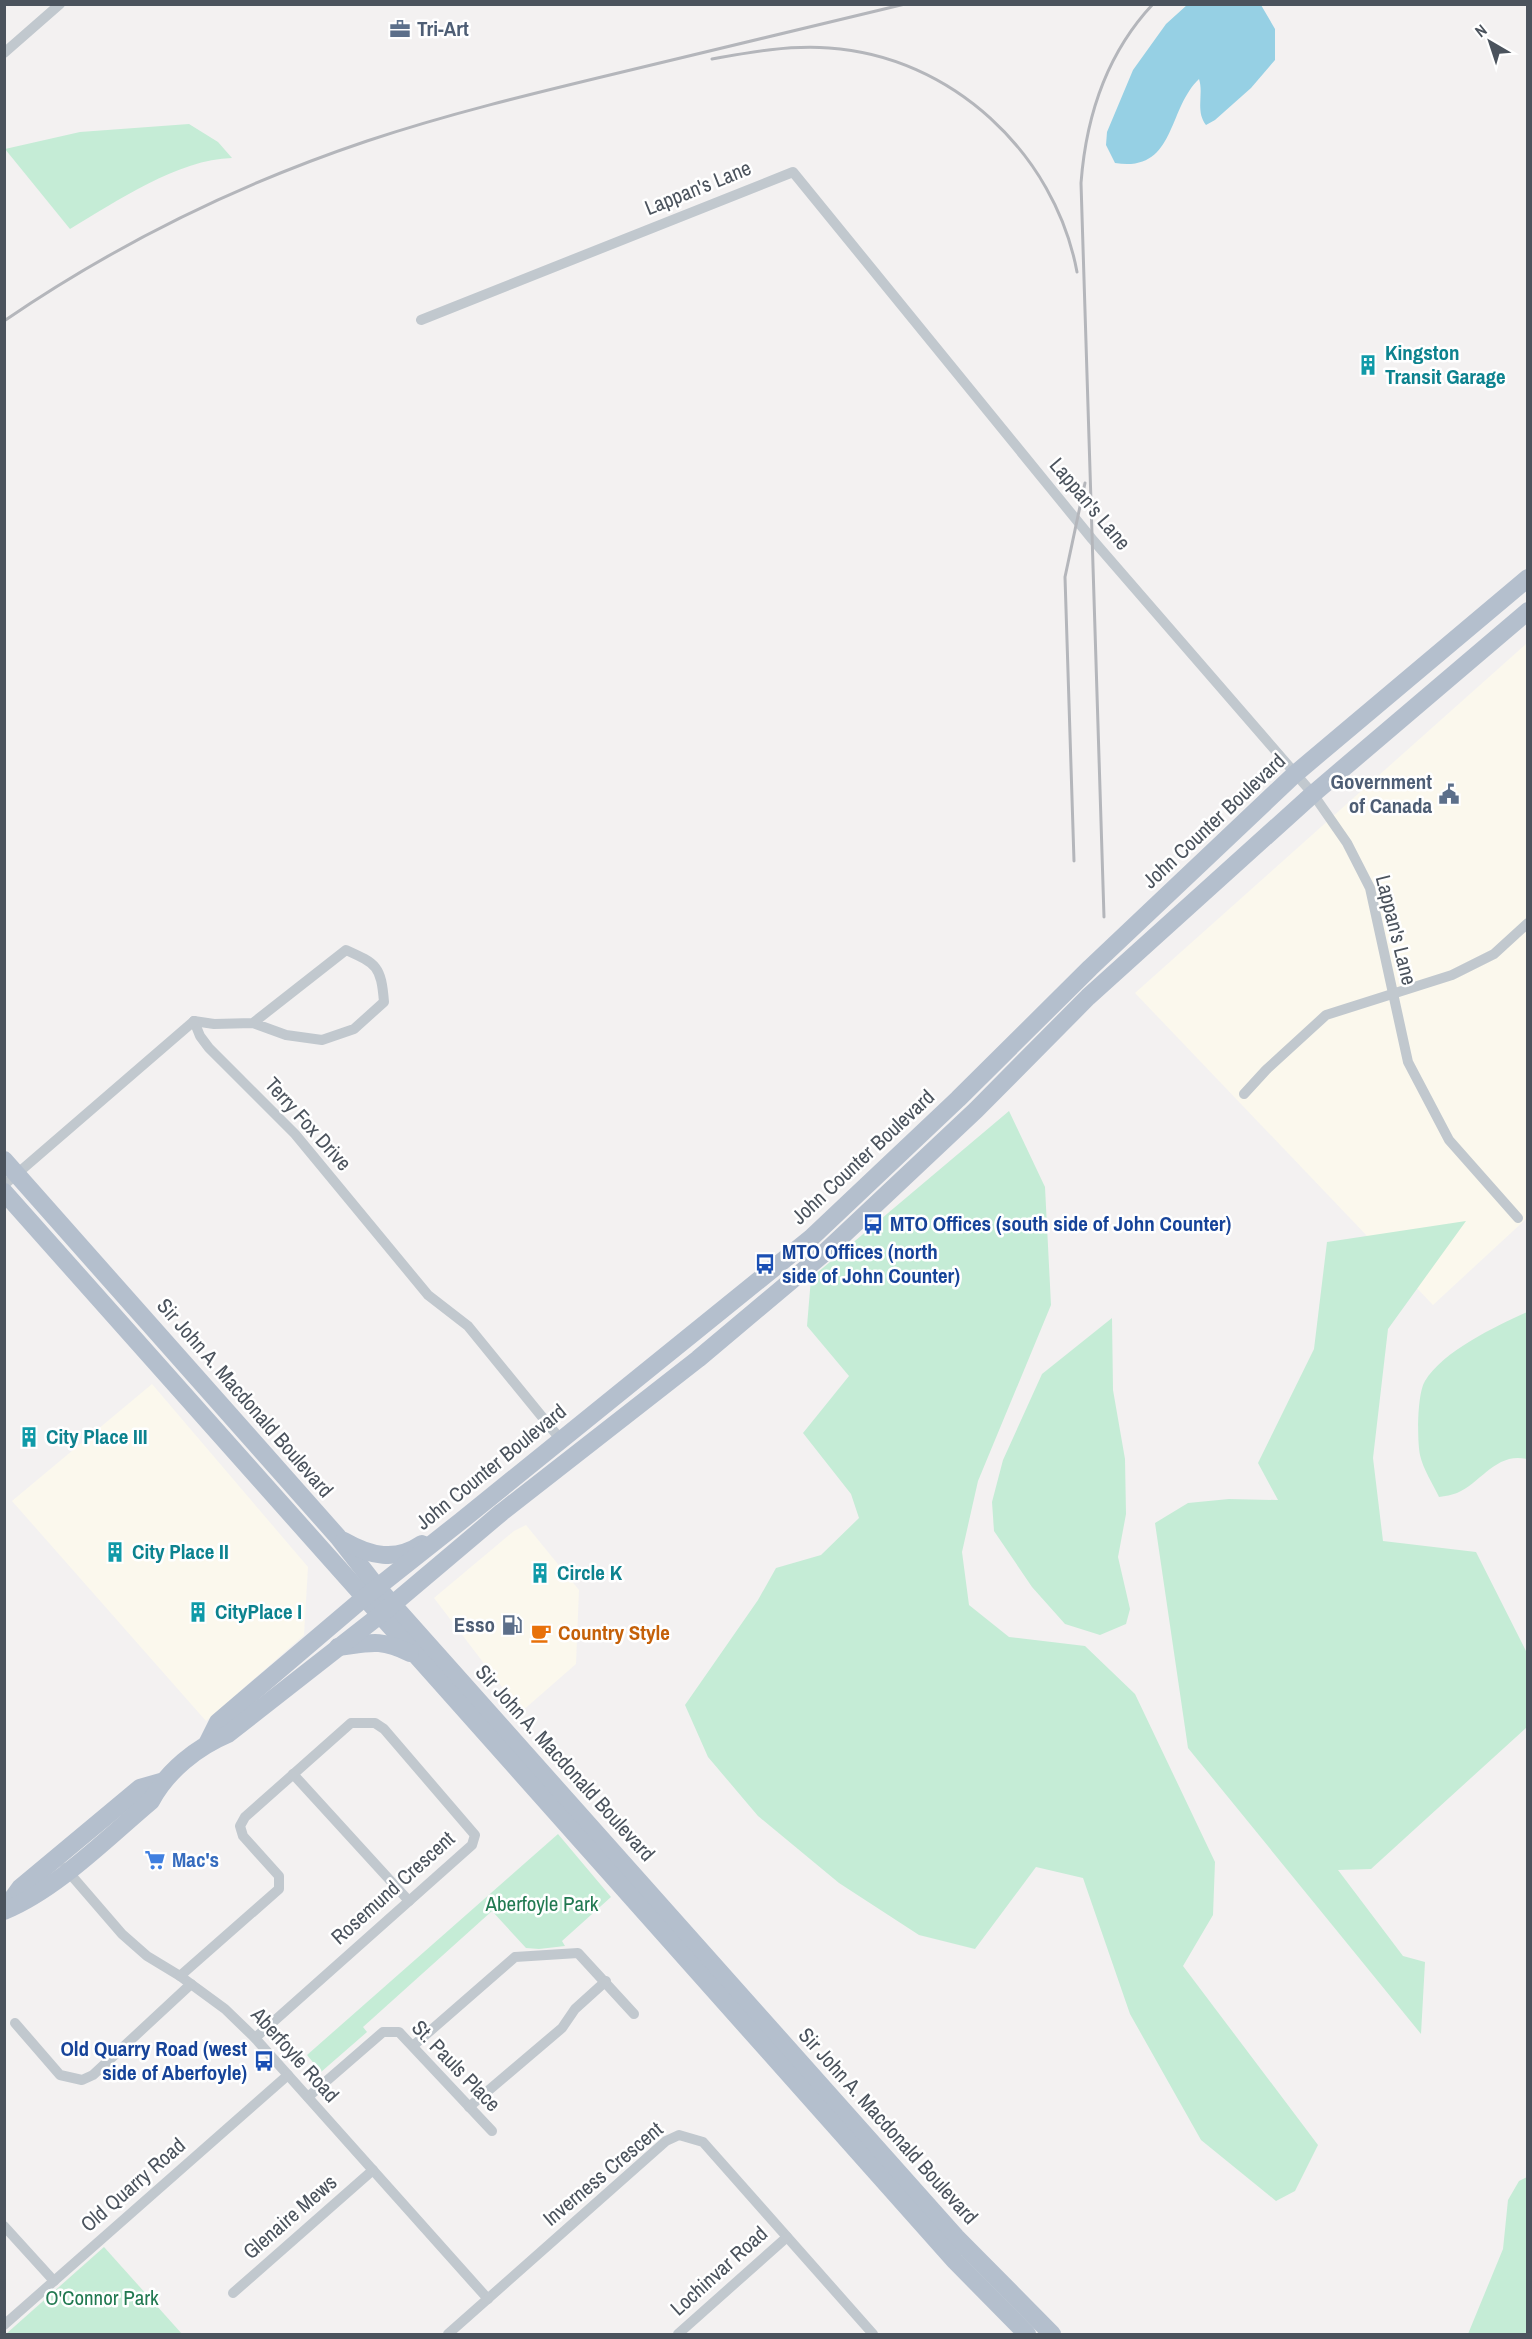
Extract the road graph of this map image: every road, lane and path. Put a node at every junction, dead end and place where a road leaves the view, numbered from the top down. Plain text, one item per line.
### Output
1 (60, 4) edge
2 (4, 53) edge
3 (421, 320) dead end
4 (1527, 578) edge
5 (1527, 610) edge
6 (1295, 774) junction
7 (1313, 794) junction
8 (1527, 923) edge
9 (1393, 993) junction
10 (194, 1021) junction
11 (253, 1023) junction
12 (1244, 1094) dead end
13 (4, 1160) edge
14 (11, 1180) edge
15 (4, 1192) edge
16 (1518, 1218) dead end
17 (561, 1440) junction
18 (461, 1521) junction
19 (338, 1537) junction
20 (371, 1592) junction
21 (387, 1610) junction
22 (336, 1648) junction
23 (417, 1656) junction
24 (208, 1742) junction
25 (293, 1774) junction
26 (62, 1864) junction
27 (409, 1901) junction
28 (4, 1911) edge
29 (180, 1976) junction
30 (606, 1981) junction
31 (191, 1984) junction
32 (634, 2014) dead end
33 (15, 2023) dead end
34 (255, 2038) junction
35 (414, 2045) junction
36 (288, 2075) junction
37 (308, 2097) junction
38 (469, 2107) junction
39 (492, 2131) dead end
40 (373, 2170) junction
41 (4, 2226) edge
42 (787, 2237) junction
43 (54, 2281) junction
44 (232, 2293) dead end
45 (488, 2299) junction
46 (4, 2325) edge
47 (448, 2334) edge
48 (678, 2334) edge
49 (873, 2334) edge
50 (1027, 2334) edge
51 (1052, 2334) edge

1 - 2 street
3 - 6 street, Lappan's Lane
4 - 6 main road, John Counter Boulevard
5 - 7 main road, John Counter Boulevard
6 - 7 street, Lappan's Lane
6 - 17 main road, John Counter Boulevard
7 - 9 street, Lappan's Lane
7 - 21 main road, John Counter Boulevard
8 - 9 street
9 - 12 street
9 - 16 street, Lappan's Lane
10 - 11 street
10 - 14 street
10 - 17 street, Terry Fox Drive
11 - 11 street
13 - 14 main road, Sir John A. Macdonald Boulevard
14 - 19 main road, Sir John A. Macdonald Boulevard
15 - 20 main road, Sir John A. Macdonald Boulevard
17 - 18 main road, John Counter Boulevard
18 - 19 main road
18 - 20 main road, John Counter Boulevard
19 - 20 main road, Sir John A. Macdonald Boulevard
20 - 21 main road, Sir John A. Macdonald Boulevard
20 - 24 main road, John Counter Boulevard
21 - 22 main road, John Counter Boulevard
21 - 23 main road, Sir John A. Macdonald Boulevard
21 - 51 main road, Sir John A. Macdonald Boulevard
22 - 23 main road
22 - 24 main road, John Counter Boulevard
23 - 50 main road, Sir John A. Macdonald Boulevard
24 - 26 main road, John Counter Boulevard
25 - 27 street
25 - 27 street, Rosemund Crescent
25 - 29 street, Rosemund Crescent
26 - 28 main road, John Counter Boulevard
26 - 29 street, Aberfoyle Road
27 - 34 street, Rosemund Crescent
29 - 31 street, Aberfoyle Road
30 - 32 street
30 - 35 street
30 - 38 street
31 - 33 street
31 - 34 street, Aberfoyle Road
34 - 36 street, Aberfoyle Road
35 - 37 street, St. Pauls Place
35 - 38 street, St. Pauls Place
36 - 37 street, Aberfoyle Road
36 - 43 street, Old Quarry Road
37 - 40 street, Aberfoyle Road
38 - 39 street, St. Pauls Place
40 - 44 street, Glenaire Mews
40 - 45 street, Aberfoyle Road
41 - 43 street
42 - 45 street, Inverness Crescent
42 - 48 street, Lochinvar Road
42 - 49 street, Inverness Crescent
43 - 46 street, Old Quarry Road
45 - 47 street, Inverness Crescent

